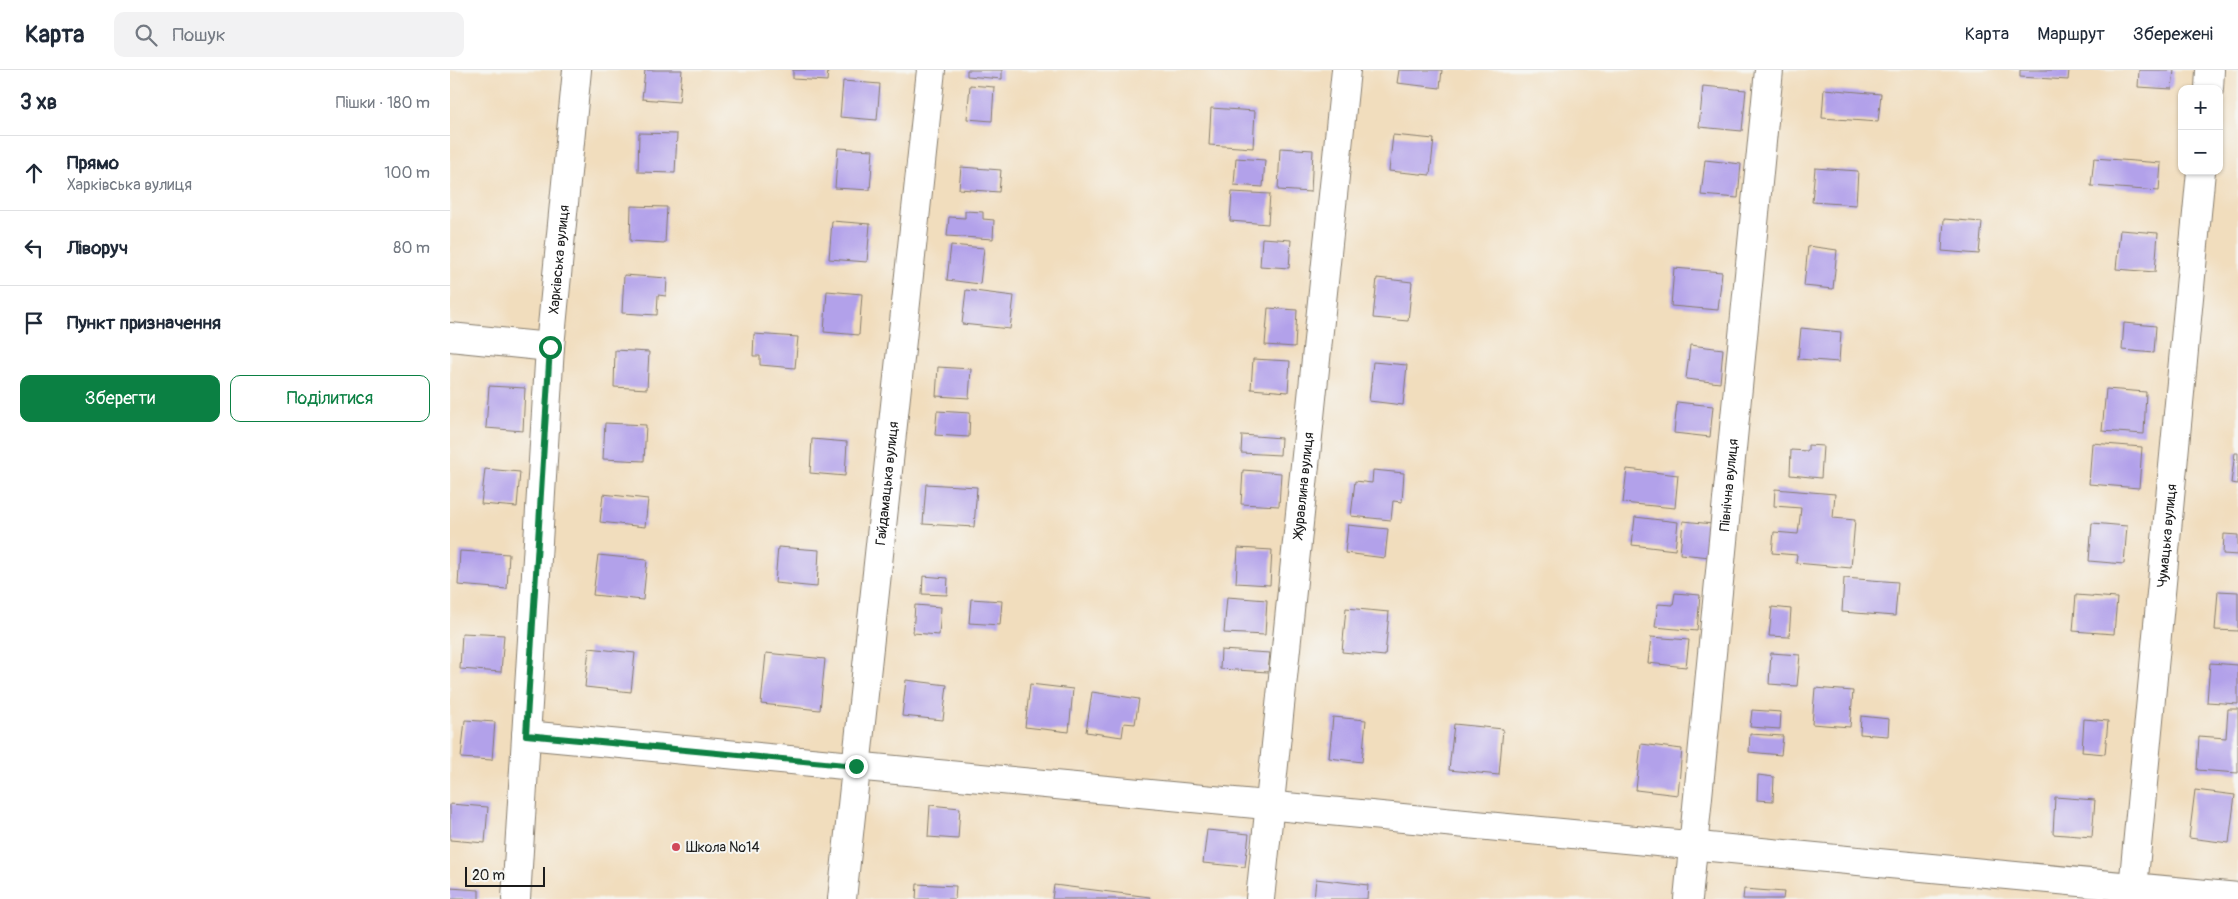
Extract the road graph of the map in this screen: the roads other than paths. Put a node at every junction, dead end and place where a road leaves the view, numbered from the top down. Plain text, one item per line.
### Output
1 (578, 70) edge
2 (930, 70) edge
3 (1346, 70) edge
4 (1769, 70) edge
5 (2210, 70) edge
6 (2209, 85) edge
7 (2201, 175) edge
8 (450, 337) edge
9 (550, 347) junction
10 (526, 735) junction
11 (856, 766) junction
12 (1270, 805) junction
13 (1693, 845) junction
14 (2132, 893) edge
15 (2238, 897) edge
16 (516, 899) edge
17 (842, 899) edge
18 (1260, 899) edge
19 (1688, 899) edge

1 - 9 street, Харківська вулиця
2 - 11 street, Гайдамацька вулиця
3 - 12 street, Журавлина вулиця
4 - 13 street, Північна вулиця
5 - 6 street
7 - 14 street, Чумацька вулиця
8 - 9 street
9 - 10 street, Харківська вулиця
10 - 11 street
10 - 16 street, Харківська вулиця
11 - 12 street
11 - 17 street, Гайдамацька вулиця
12 - 13 street
12 - 18 street, Журавлина вулиця
13 - 14 street
13 - 19 street, Північна вулиця
14 - 15 street

